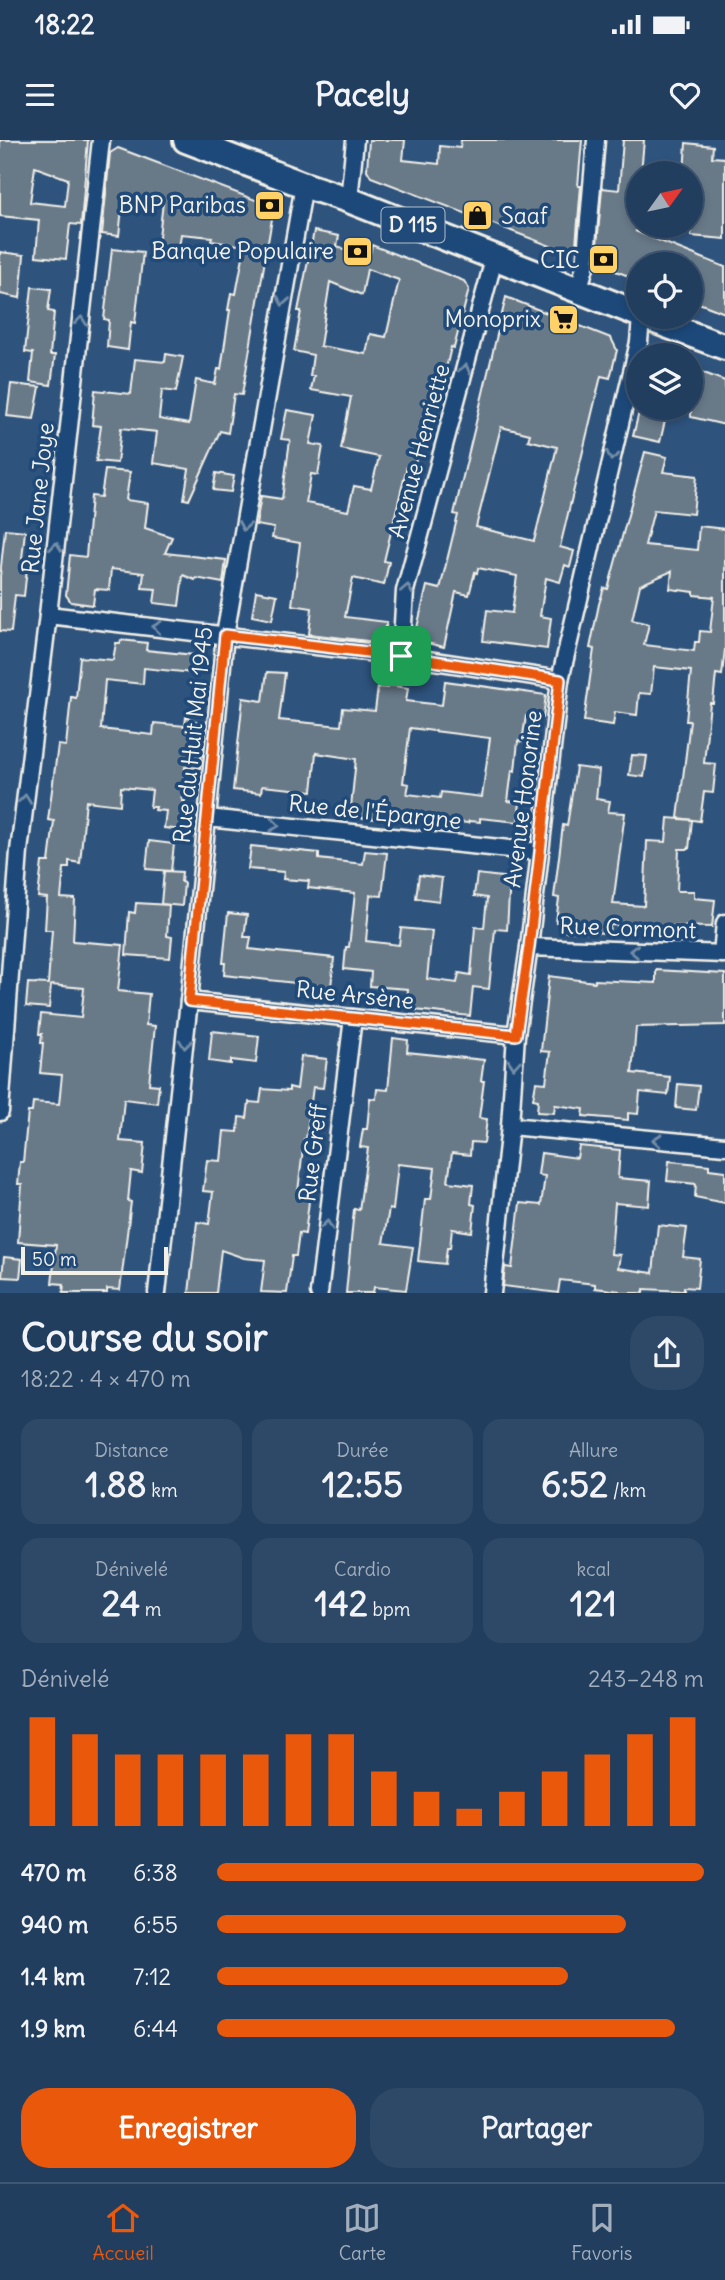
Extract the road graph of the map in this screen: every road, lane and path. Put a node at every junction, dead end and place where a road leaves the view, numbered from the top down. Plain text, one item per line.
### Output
1 (101, 140) edge
2 (186, 140) edge
3 (355, 140) edge
4 (596, 140) edge
5 (304, 185) junction
6 (349, 200) junction
7 (494, 258) junction
8 (578, 291) junction
9 (626, 310) edge
10 (640, 329) edge
11 (677, 329) edge
12 (725, 347) edge
13 (48, 615) junction
14 (225, 635) junction
15 (401, 656) junction
16 (560, 680) junction
17 (207, 818) junction
18 (539, 852) junction
19 (725, 923) edge
20 (529, 947) junction
21 (723, 954) edge
22 (189, 1001) junction
23 (353, 1018) junction
24 (516, 1035) junction
25 (0, 1112) edge
26 (510, 1126) junction
27 (725, 1146) edge
28 (157, 1293) edge
29 (318, 1293) edge
30 (492, 1293) edge

13 -> 1 street, Rue Jane Joye
2 - 5 main road, D 115
3 - 6 street
4 - 8 street
5 - 6 main road, D 115
5 -> 14 street, Rue du Huit Mai 1945
6 - 7 main road, D 115
7 - 8 main road, D 115
15 -> 7 street, Avenue Henriette
8 - 9 main road, D 115
10 -> 16 street, Avenue Honorine
11 - 12 main road, D 115
14 -> 13 street
25 -> 13 street, Rue Jane Joye
14 - 15 street
14 - 17 street, Rue du Huit Mai 1945
15 - 16 street
16 - 18 street, Avenue Honorine
17 -> 18 street, Rue de l'Épargne
17 - 22 street, Rue du Huit Mai 1945
18 - 20 street, Avenue Honorine
19 - 21 street
21 -> 20 street, Rue Cormont
20 - 24 street, Avenue Honorine
22 - 23 street, Rue Arsène
22 -> 28 street, Rue du Huit Mai 1945
23 - 24 street, Rue Arsène
29 -> 23 street, Rue Greff
24 -> 26 street, Avenue Honorine
27 -> 26 street
26 - 30 street, Avenue Honorine

